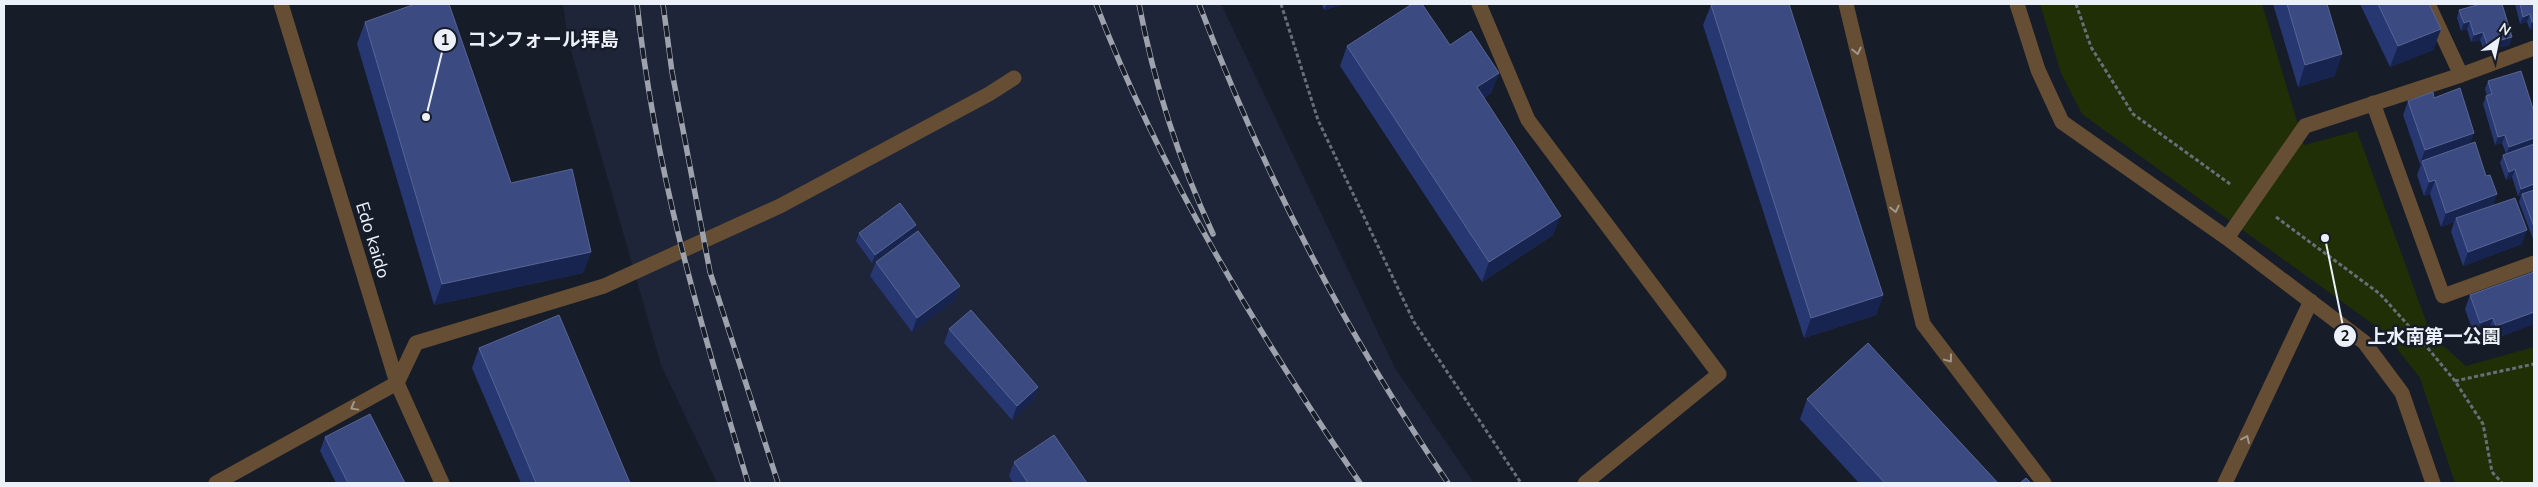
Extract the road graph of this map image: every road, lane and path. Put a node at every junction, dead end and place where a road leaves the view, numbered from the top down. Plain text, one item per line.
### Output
1 (281, 4) edge
2 (1281, 4) edge
3 (1480, 4) edge
4 (1846, 4) edge
5 (2017, 4) edge
6 (2076, 4) edge
7 (2428, 4) edge
8 (2534, 48) edge
9 (2461, 75) junction
10 (1014, 78) dead end
11 (2374, 103) junction
12 (2254, 201) junction
13 (2227, 238) junction
14 (2534, 263) edge
15 (2310, 301) junction
16 (2534, 364) edge
17 (2455, 381) junction
18 (397, 383) junction
19 (216, 483) edge
20 (442, 483) edge
21 (1521, 483) edge
22 (1585, 483) edge
23 (2044, 483) edge
24 (2226, 483) edge
25 (2433, 483) edge
26 (2502, 483) edge

1 - 18 street, Edo kaido
2 - 21 path
3 - 22 street
4 -> 23 street
5 - 13 street
6 - 12 path
7 - 9 street
8 - 9 street
9 - 11 street
10 - 18 street
11 - 12 street
11 - 14 street
12 - 13 street
12 - 17 path
13 - 15 street
24 -> 15 street
15 - 25 street
16 - 17 path
17 - 26 path
18 -> 19 street
18 - 20 street, Edo kaido

